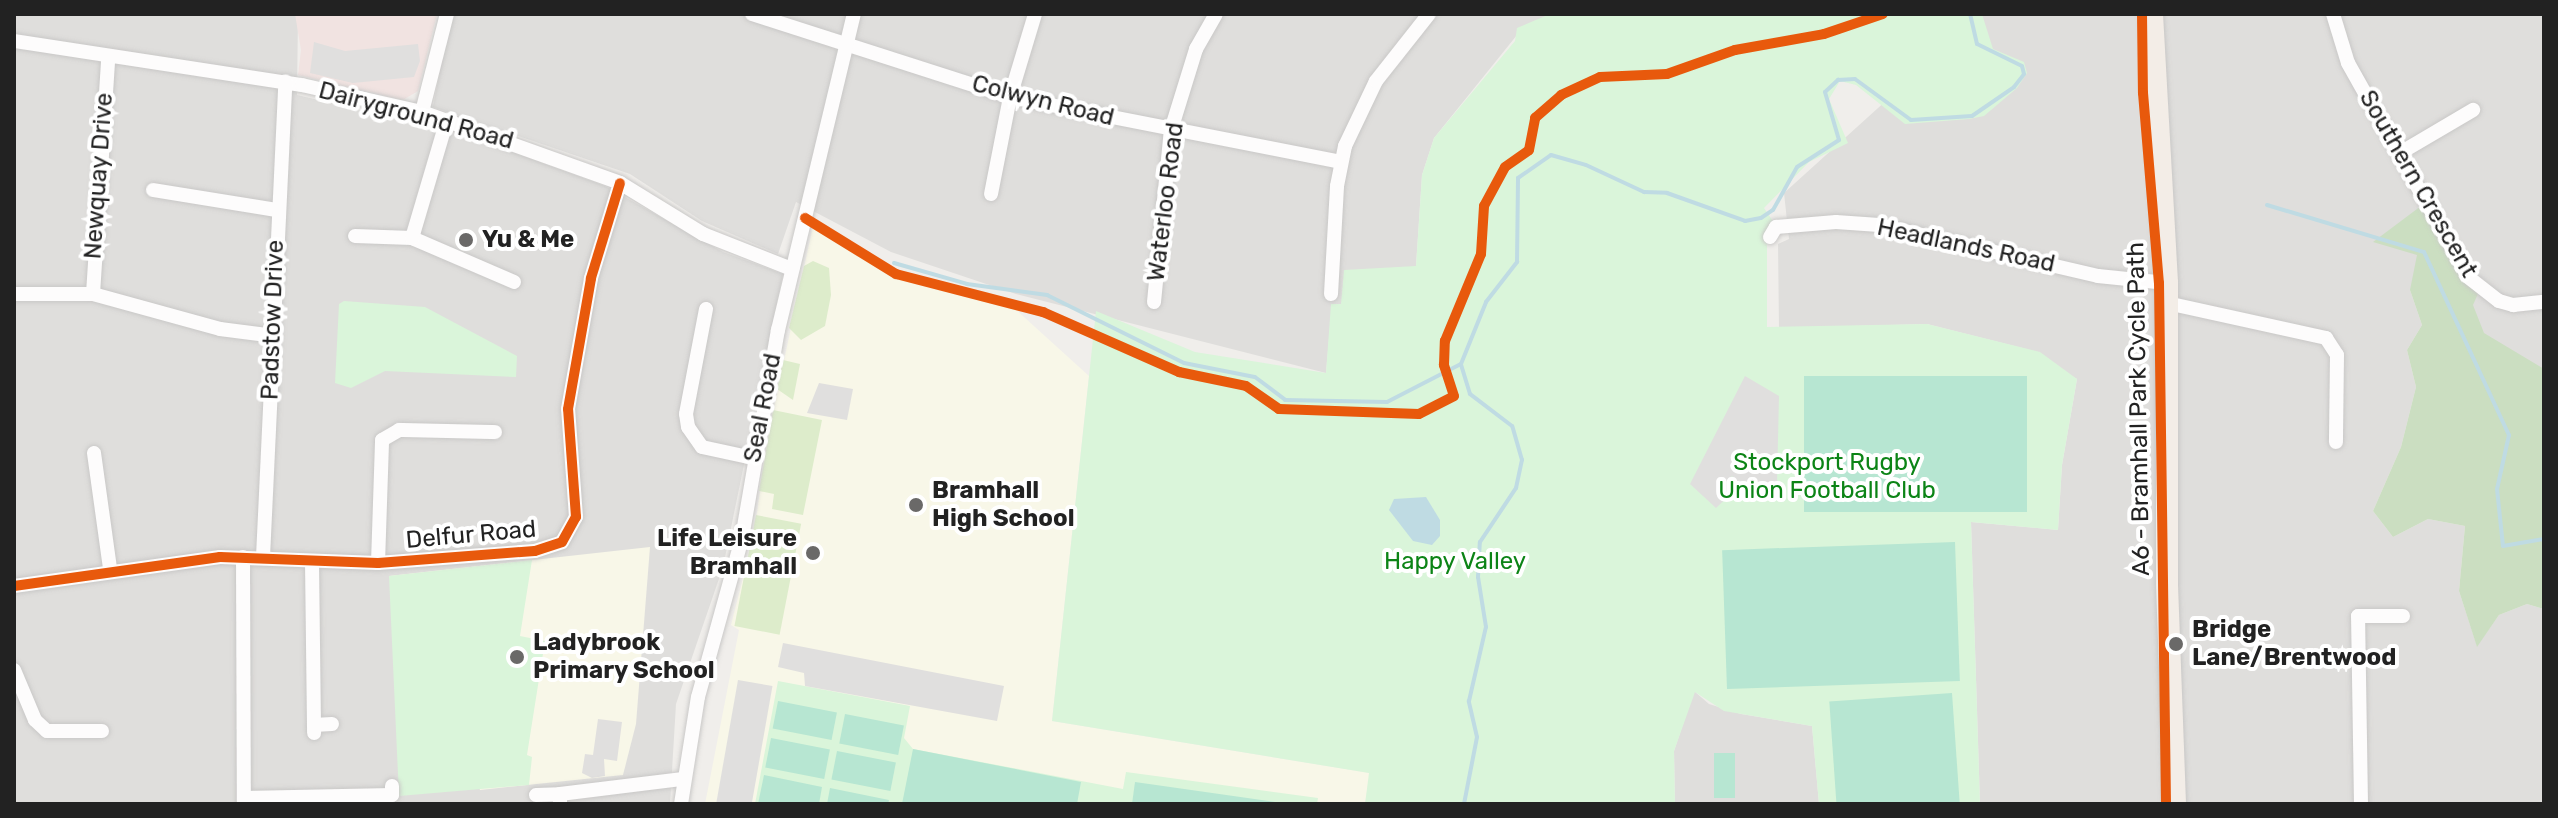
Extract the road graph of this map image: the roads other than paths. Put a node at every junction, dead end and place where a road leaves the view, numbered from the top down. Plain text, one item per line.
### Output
1 (447, 14) edge
2 (752, 14) edge
3 (854, 14) edge
4 (1035, 14) edge
5 (1216, 14) edge
6 (1429, 14) edge
7 (2152, 14) edge
8 (2333, 14) edge
9 (14, 41) edge
10 (847, 43) junction
11 (108, 59) junction
12 (285, 82) junction
13 (1010, 97) junction
14 (2473, 110) dead end
15 (422, 112) junction
16 (447, 120) junction
17 (1171, 130) junction
18 (2400, 153) junction
19 (1341, 162) junction
20 (620, 183) junction
21 (153, 190) dead end
22 (991, 194) dead end
23 (277, 210) junction
24 (355, 236) dead end
25 (1770, 237) dead end
26 (412, 238) junction
27 (792, 269) junction
28 (514, 282) dead end
29 (2167, 293) junction
30 (14, 294) edge
31 (93, 294) junction
32 (1331, 294) dead end
33 (1154, 302) dead end
34 (2544, 302) edge
35 (706, 309) dead end
36 (275, 336) junction
37 (495, 432) dead end
38 (2336, 442) dead end
39 (94, 453) dead end
40 (753, 458) junction
41 (243, 557) junction
42 (263, 557) junction
43 (312, 562) junction
44 (378, 563) junction
45 (110, 569) junction
46 (14, 586) edge
47 (2403, 616) dead end
48 (14, 670) edge
49 (332, 724) dead end
50 (102, 731) dead end
51 (683, 779) junction
52 (392, 786) dead end
53 (536, 795) dead end
54 (560, 799) edge
55 (244, 801) edge
56 (681, 804) edge
57 (2175, 804) edge
58 (2361, 804) edge

1 - 15 street
2 - 10 street, Colwyn Road
3 - 10 street, Seal Road
4 - 13 street
5 - 17 street, Waterloo Road
6 - 19 street
7 - 29 main road
8 - 18 street, Southern Crescent
9 - 11 street, Dairyground Road
10 - 13 street, Colwyn Road
10 - 27 street, Seal Road
11 - 12 street, Dairyground Road
11 - 31 street, Newquay Drive
12 - 15 street, Dairyground Road
12 - 23 street, Padstow Drive
13 - 17 street, Colwyn Road
13 - 22 street
14 - 18 street
15 - 16 street, Dairyground Road
16 - 20 street, Dairyground Road
16 - 26 street
17 - 19 street, Colwyn Road
17 - 33 street, Waterloo Road
18 - 34 street, Southern Crescent
19 - 32 street
20 - 27 street, Dairyground Road
20 - 44 street, Delfur Road
21 - 23 street
23 - 36 street, Padstow Drive
24 - 26 street
25 - 29 street, Headlands Road
26 - 28 street
27 - 40 street, Seal Road
29 - 38 street
29 - 57 main road
30 - 31 street
31 - 36 street
35 - 40 street
36 - 42 street, Padstow Drive
37 - 44 street
39 - 45 street
40 - 51 street, Seal Road
41 - 42 street, Delfur Road
41 - 45 street, Delfur Road
41 - 55 street
42 - 43 street, Delfur Road
43 - 44 street, Delfur Road
43 - 49 street
45 - 46 street, Delfur Road
47 - 58 street
48 - 50 street
51 - 54 street
51 - 56 street, Seal Road
52 - 55 street
53 - 54 street

